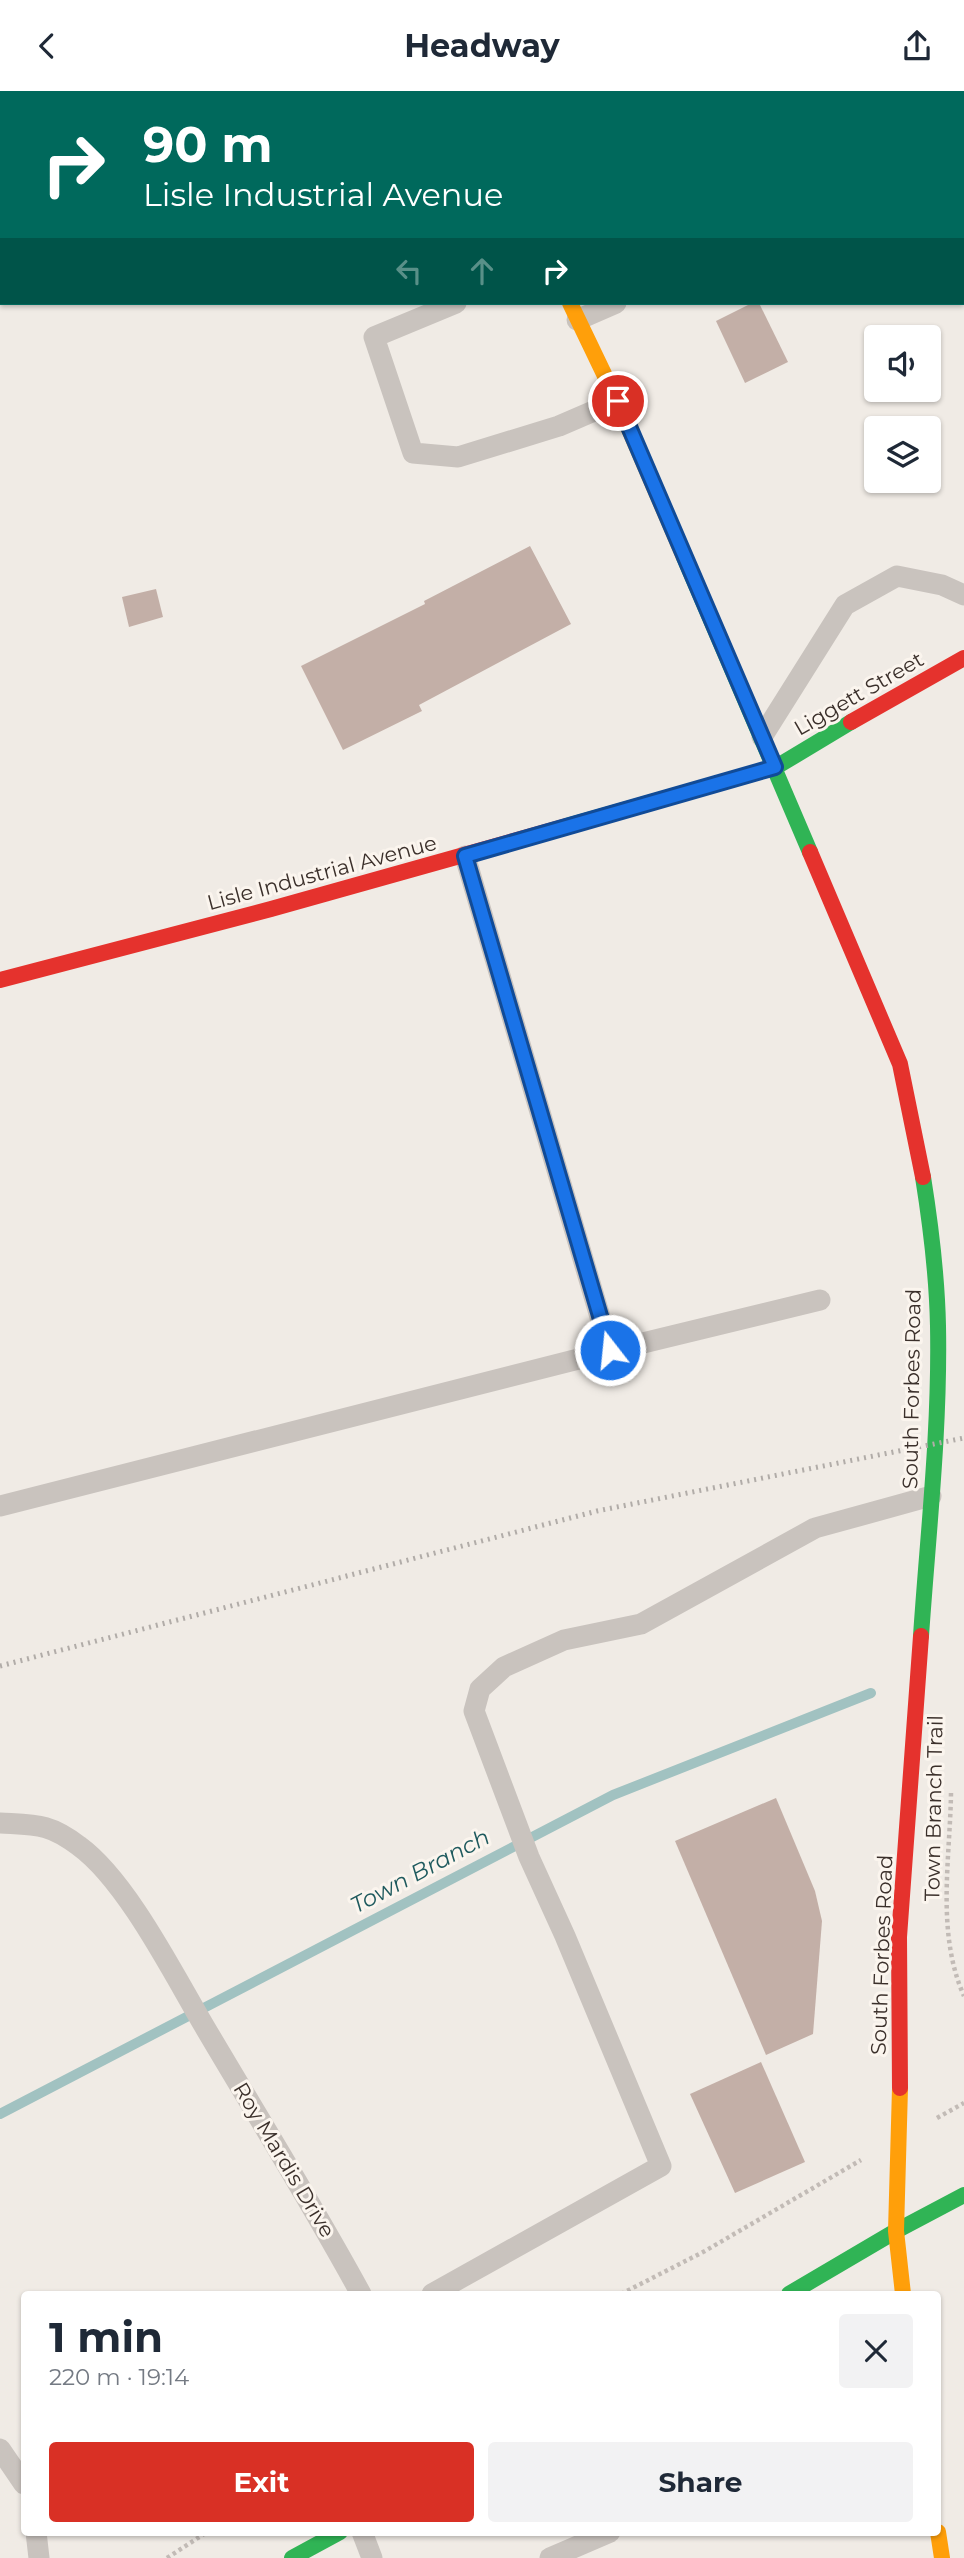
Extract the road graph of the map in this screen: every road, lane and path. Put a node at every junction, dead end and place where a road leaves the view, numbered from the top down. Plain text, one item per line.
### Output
1 (451, 305) edge
2 (605, 305) edge
3 (573, 311) edge
4 (618, 401) junction
5 (964, 595) edge
6 (964, 658) edge
7 (762, 737) junction
8 (775, 767) junction
9 (465, 856) junction
10 (0, 980) edge
11 (820, 1300) dead end
12 (610, 1350) junction
13 (931, 1496) junction
14 (0, 1506) edge
15 (951, 1785) dead end
16 (0, 1823) edge
17 (964, 1996) edge
18 (848, 2167) dead end
19 (964, 2195) edge
20 (896, 2231) junction
21 (359, 2291) edge
22 (437, 2291) edge
23 (627, 2291) edge
24 (794, 2291) edge
25 (903, 2291) edge
26 (0, 2449) edge
27 (21, 2480) edge
28 (36, 2536) edge
29 (201, 2536) edge
30 (333, 2536) edge
31 (364, 2536) edge
32 (601, 2536) edge
33 (939, 2536) edge
34 (39, 2558) edge
35 (167, 2558) edge
36 (292, 2558) edge
37 (372, 2558) edge
38 (550, 2558) edge
39 (942, 2558) edge

1 - 4 lane
2 - 3 lane
3 - 4 main road, South Forbes Road
4 - 7 main road, South Forbes Road
5 - 7 lane
6 - 8 main road, Liggett Street
7 - 8 main road, South Forbes Road
8 - 9 main road, Lisle Industrial Avenue
8 - 13 main road, South Forbes Road
9 - 10 main road, Lisle Industrial Avenue
9 - 12 lane
11 - 12 lane
12 - 14 lane
13 - 20 main road, South Forbes Road
13 - 22 lane
15 - 17 path, Town Branch Trail
16 - 21 lane, Roy Mardis Drive
18 - 23 path
19 - 20 main road
20 - 24 main road
20 - 25 main road, South Forbes Road
26 - 27 lane
28 - 34 lane
29 - 35 path
30 - 36 main road
31 - 37 lane
32 - 38 lane
33 - 39 main road

